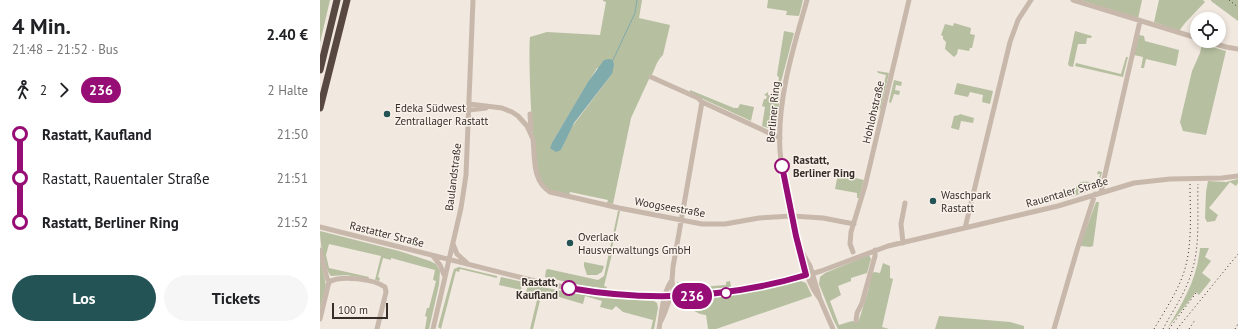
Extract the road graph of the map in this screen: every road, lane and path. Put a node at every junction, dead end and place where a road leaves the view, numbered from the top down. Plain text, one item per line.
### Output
1 (337, 0) edge
2 (347, 0) edge
3 (473, 0) edge
4 (807, 0) edge
5 (909, 0) edge
6 (1031, 0) edge
7 (1073, 0) edge
8 (1140, 21) junction
9 (1190, 36) edge
10 (1226, 47) edge
11 (1238, 49) edge
12 (320, 70) edge
13 (651, 77) dead end
14 (702, 102) junction
15 (469, 104) junction
16 (489, 107) junction
17 (320, 108) edge
18 (469, 110) junction
19 (530, 114) dead end
20 (531, 132) junction
21 (780, 138) junction
22 (1238, 176) edge
23 (1101, 192) junction
24 (1095, 194) junction
25 (905, 203) dead end
26 (792, 216) junction
27 (682, 221) junction
28 (854, 224) junction
29 (320, 227) edge
30 (965, 228) junction
31 (453, 243) junction
32 (903, 243) junction
33 (320, 250) edge
34 (800, 250) junction
35 (875, 250) junction
36 (853, 252) dead end
37 (433, 256) junction
38 (449, 260) junction
39 (468, 265) junction
40 (813, 273) junction
41 (806, 275) junction
42 (445, 277) junction
43 (672, 280) junction
44 (329, 282) junction
45 (671, 296) junction
46 (664, 297) junction
47 (820, 299) junction
48 (320, 319) edge
49 (661, 321) junction
50 (856, 321) dead end
51 (377, 329) edge
52 (433, 329) edge
53 (659, 329) edge
54 (833, 329) edge
55 (1054, 329) edge

1 - 12 highway
2 - 17 highway
3 - 15 street, Baulandstraße
4 - 21 street, Berliner Ring
5 - 28 street, Hohlohstraße
6 - 30 street
7 - 8 street
8 - 9 street
8 - 23 street
10 - 11 street
13 - 14 street
14 - 21 street
14 - 27 street
15 - 16 street
15 - 18 street, Baulandstraße
16 - 18 street
16 - 20 street
18 - 31 street, Baulandstraße
19 - 20 street, Woogseestraße
20 - 27 street, Woogseestraße
21 - 26 street, Berliner Ring
22 - 23 street, Rauentaler Straße
23 - 24 street, Rauentaler Straße
24 - 30 street, Rauentaler Straße
24 - 55 street
25 - 32 street
26 - 27 street, Woogseestraße
26 - 28 street, Woogseestraße
26 - 34 street, Berliner Ring
27 - 43 street
28 - 36 street, Hohlohstraße
29 - 37 street, Rastatter Straße
30 - 32 street, Rauentaler Straße
31 - 38 street, Baulandstraße
31 - 39 street
32 - 35 street, Rauentaler Straße
33 - 44 street
34 - 40 street, Berliner Ring
34 - 41 street, Berliner Ring
35 - 40 street, Rauentaler Straße
35 - 50 street
37 - 38 street, Rastatter Straße
37 - 42 street
38 - 39 street, Rauentaler Straße
38 - 42 street, Baulandstraße
39 - 46 street, Rauentaler Straße
40 - 41 street, Rauentaler Straße
40 - 47 street, Berliner Ring
41 - 45 street, Rauentaler Straße
41 - 47 street, Berliner Ring
42 - 52 street, Baulandstraße
43 - 45 street
43 - 46 street
44 - 48 street
44 - 51 street
45 - 46 street, Rauentaler Straße
45 - 49 street
46 - 49 street
47 - 54 street, Berliner Ring
49 - 53 street

